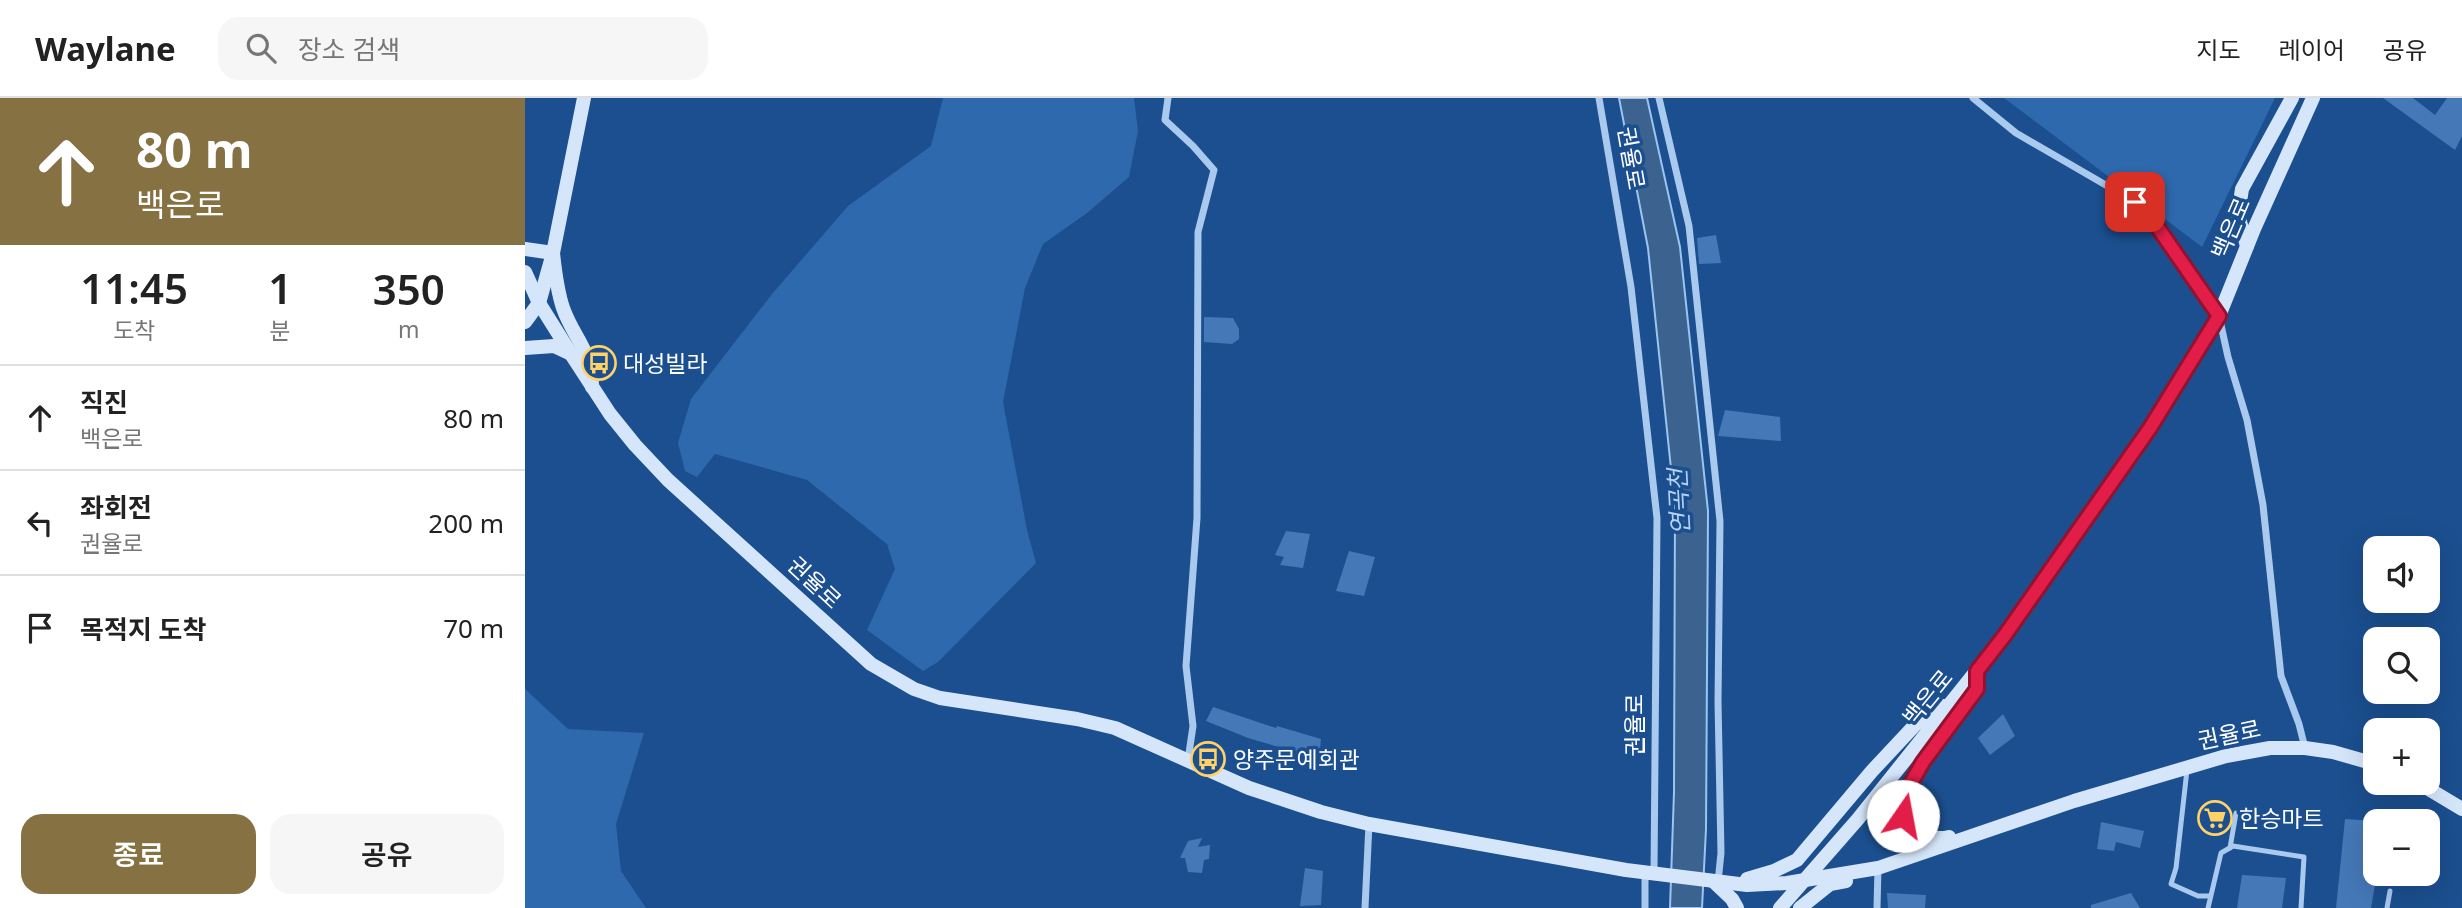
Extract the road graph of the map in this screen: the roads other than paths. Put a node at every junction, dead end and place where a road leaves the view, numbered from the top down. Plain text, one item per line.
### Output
1 (584, 98) edge
2 (1168, 98) edge
3 (1599, 98) edge
4 (1659, 98) edge
5 (1973, 98) edge
6 (2292, 98) edge
7 (2313, 98) edge
8 (2247, 246) junction
9 (525, 249) edge
10 (553, 253) junction
11 (525, 272) edge
12 (539, 303) junction
13 (2219, 316) junction
14 (525, 323) edge
15 (525, 348) edge
16 (571, 354) junction
17 (592, 387) junction
18 (1977, 671) junction
19 (1953, 700) junction
20 (2305, 748) junction
21 (1188, 760) junction
22 (2363, 761) edge
23 (2188, 767) junction
24 (2439, 795) edge
25 (2462, 809) edge
26 (2042, 812) junction
27 (2236, 813) dead end
28 (1369, 824) junction
29 (2230, 848) junction
30 (1878, 871) junction
31 (1649, 873) junction
32 (1806, 880) junction
33 (1719, 882) junction
34 (2390, 891) dead end
35 (2209, 896) junction
36 (1364, 908) edge
37 (1645, 908) edge
38 (1737, 908) edge
39 (1780, 908) edge
40 (1800, 908) edge
41 (1877, 908) edge
42 (2208, 908) edge
43 (2301, 908) edge
44 (2387, 908) edge

1 - 10 main road
2 - 21 street
3 - 31 street, 권율로
4 - 33 street, 권율로
5 - 13 street
6 - 8 main road
7 - 8 main road, 백은로
8 - 13 main road, 백은로
9 - 10 main road
10 - 12 main road
10 - 17 main road
11 - 12 main road, 권율로
12 - 14 main road
12 - 16 main road, 권율로
13 - 18 main road, 백은로
13 - 20 street
15 - 16 main road
16 - 17 main road, 권율로
17 - 21 main road, 권율로
18 - 19 main road, 백은로
18 - 26 main road
19 - 32 main road, 백은로
19 - 33 main road
20 - 22 main road, 권율로
20 - 23 main road, 권율로
21 - 28 main road, 권율로
23 - 26 main road, 권율로
23 - 35 lane
24 - 25 main road
26 - 30 main road, 권율로
27 - 29 lane
28 - 31 main road, 권율로
28 - 36 street
29 - 35 lane
29 - 43 lane
30 - 32 main road, 권율로
30 - 40 main road
30 - 41 street
31 - 33 main road
31 - 37 street
32 - 33 main road, 권율로
32 - 39 main road, 백은로
33 - 38 main road
34 - 44 lane
35 - 42 lane

